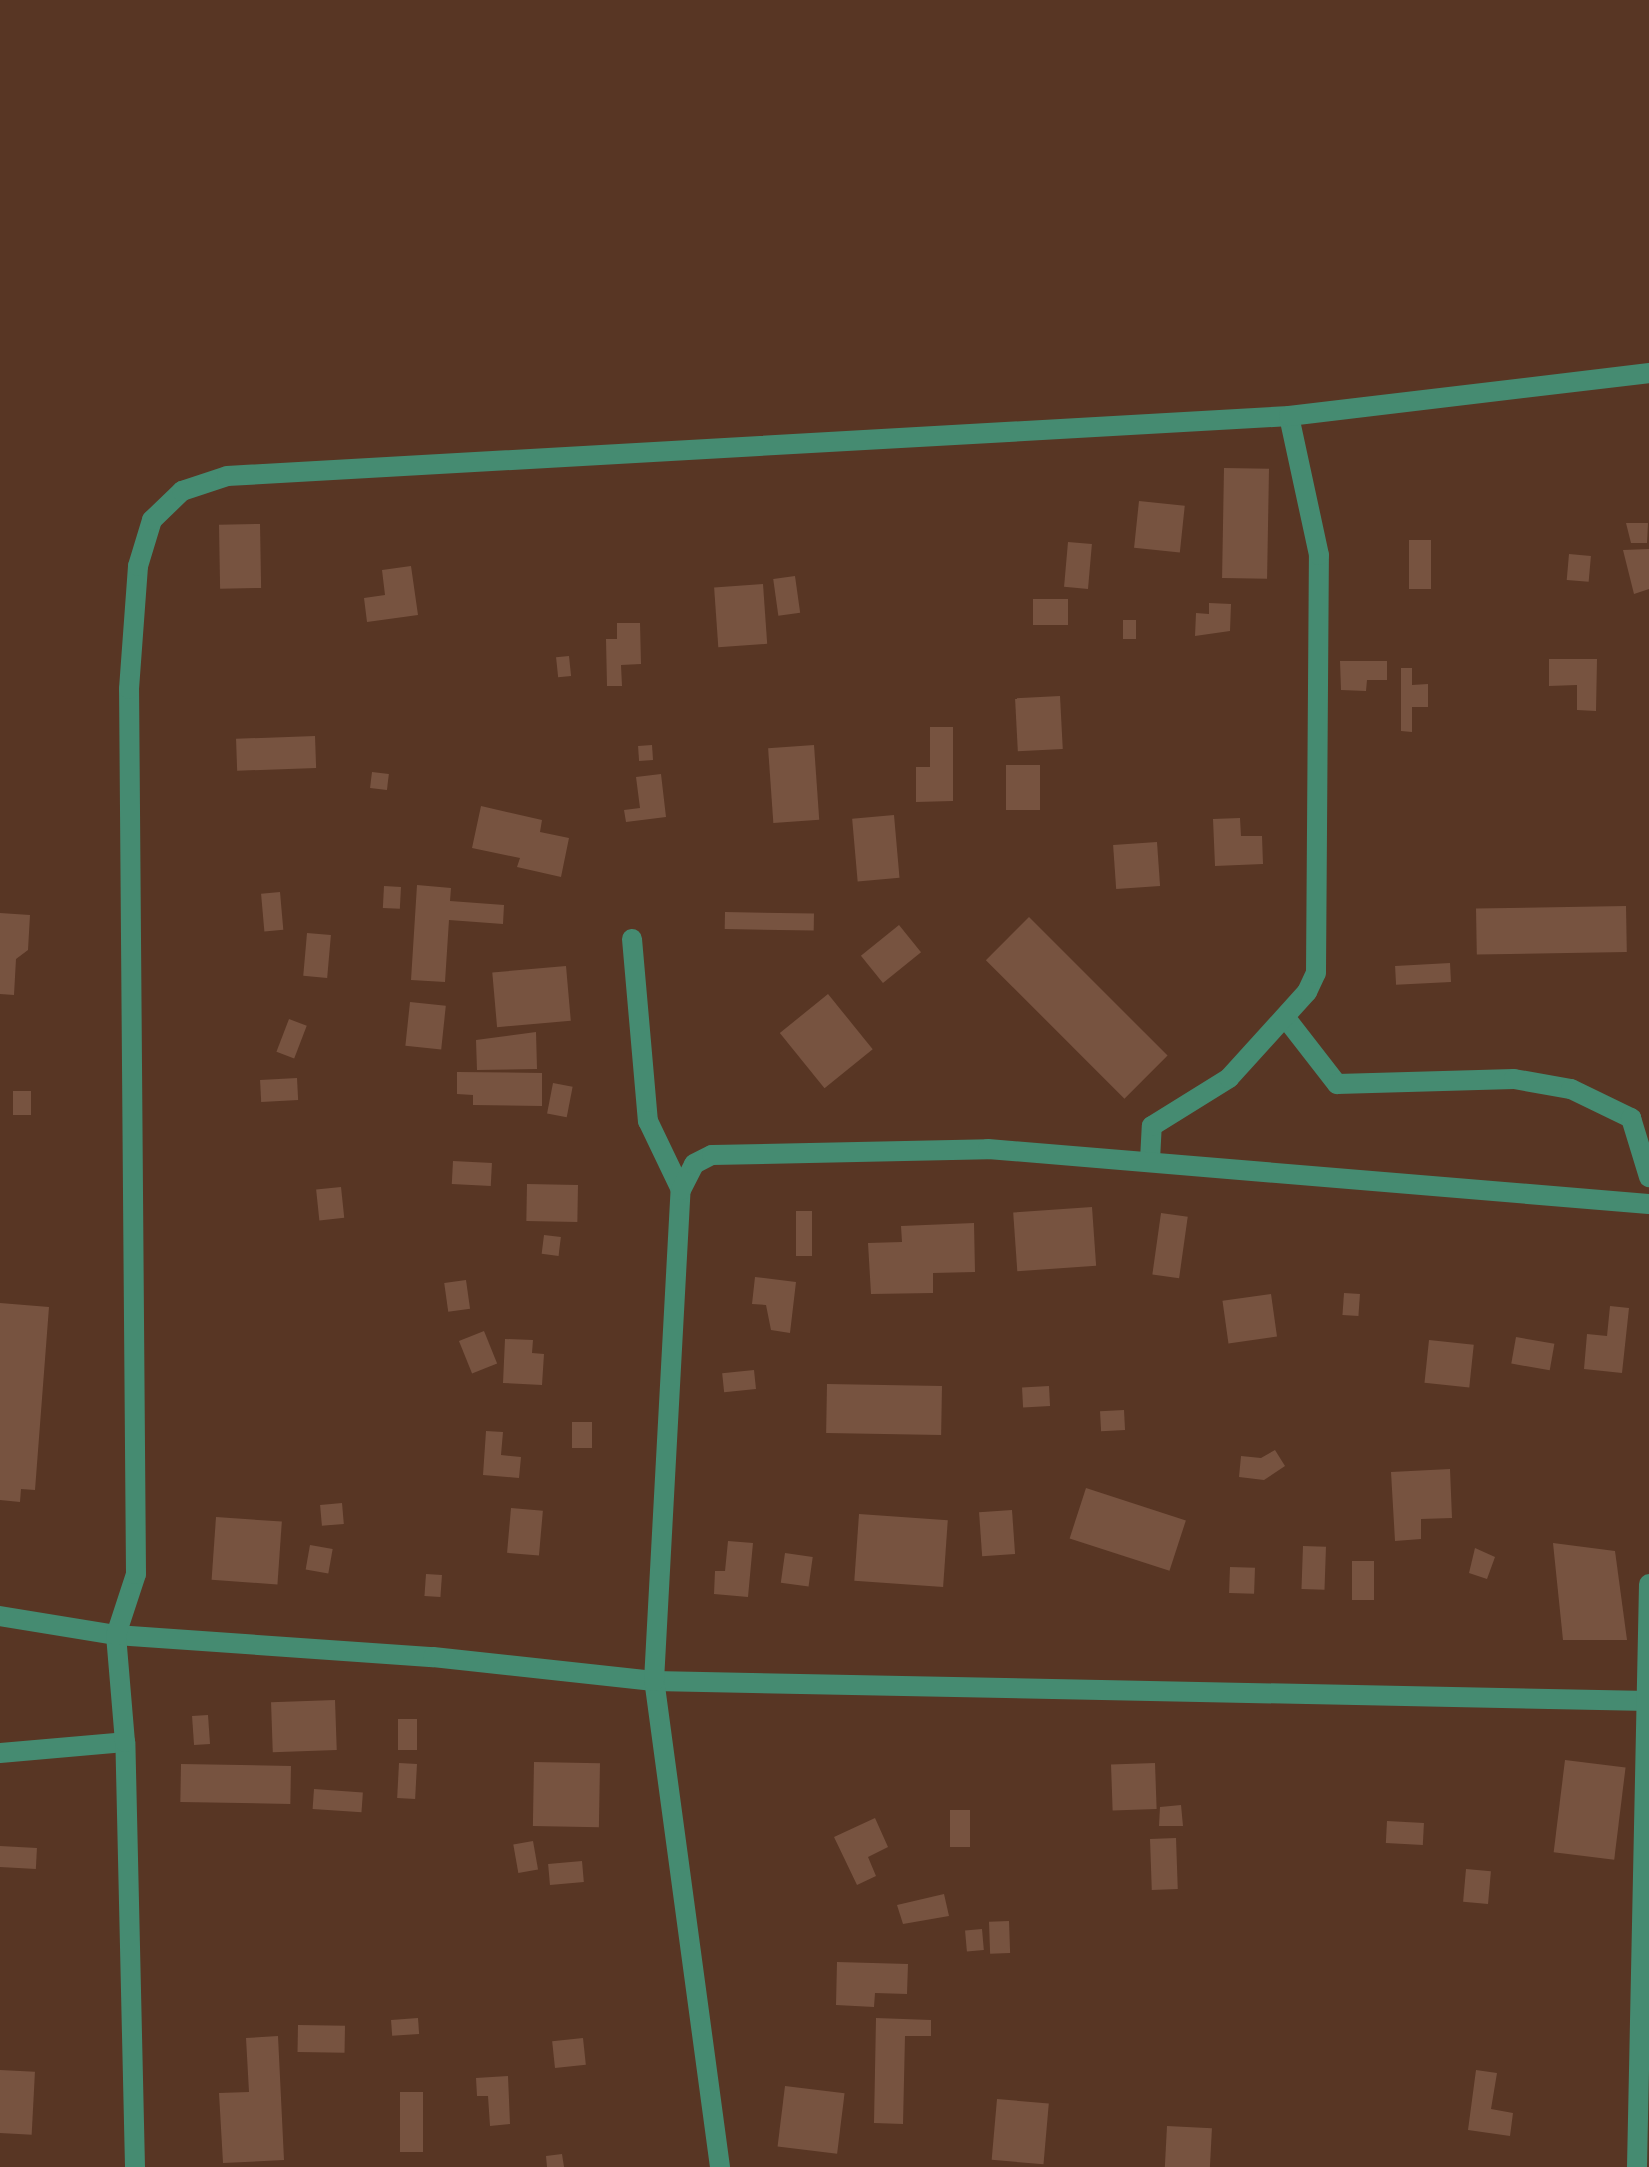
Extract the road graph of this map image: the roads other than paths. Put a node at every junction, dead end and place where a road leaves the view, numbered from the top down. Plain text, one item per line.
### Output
1 (1649, 372) edge
2 (1289, 416) junction
3 (632, 939) dead end
4 (1285, 1017) junction
5 (1150, 1160) junction
6 (1649, 1176) edge
7 (682, 1190) junction
8 (1649, 1204) edge
9 (1649, 1584) edge
10 (0, 1616) edge
11 (116, 1635) junction
12 (654, 1682) junction
13 (1648, 1701) edge
14 (126, 1742) junction
15 (0, 1753) edge
16 (136, 2167) edge
17 (720, 2167) edge
18 (1637, 2167) edge

1 - 2 street
2 - 4 street
2 - 11 street
3 - 7 street
4 - 5 street
4 - 6 street
5 - 7 street
5 - 8 street
7 - 12 street
9 - 13 street
10 - 11 street
11 - 12 street
11 - 14 street
12 - 13 street
12 - 17 street
13 - 18 street
14 - 15 street
14 - 16 street

